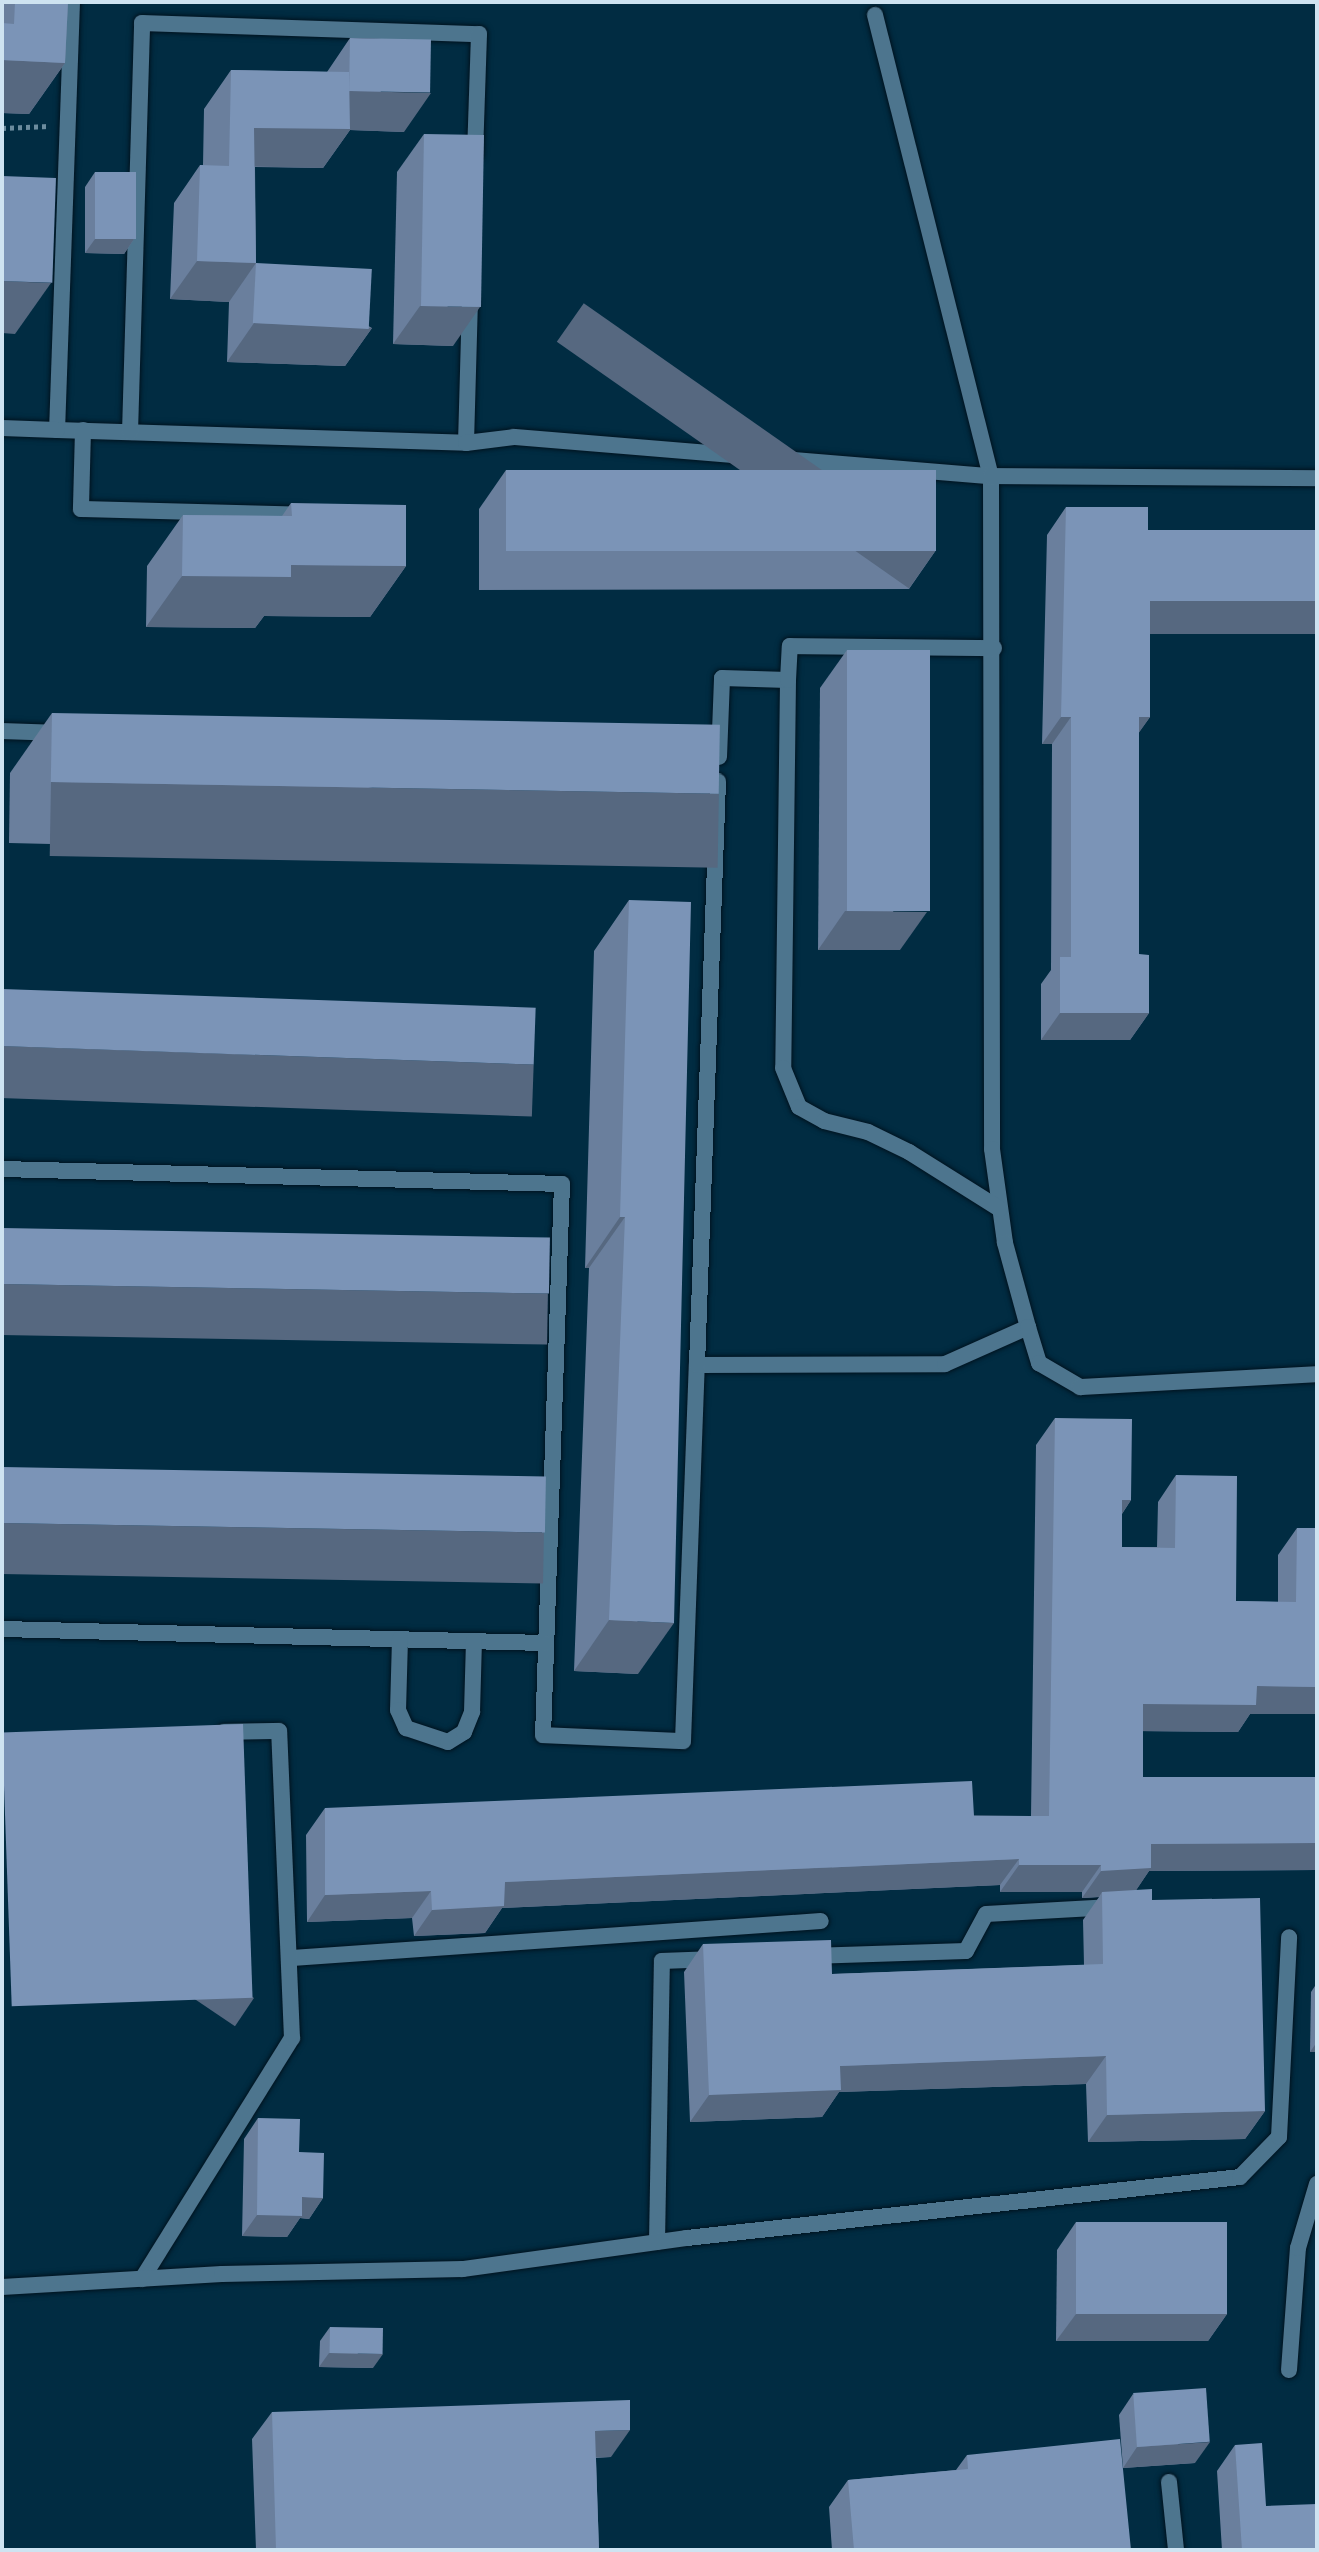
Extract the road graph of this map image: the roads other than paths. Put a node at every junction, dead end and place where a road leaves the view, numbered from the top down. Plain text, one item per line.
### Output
1 (72, 2) edge
2 (875, 15) dead end
3 (475, 175) edge
4 (471, 285) edge
5 (2, 428) edge
6 (57, 430) junction
7 (83, 430) junction
8 (130, 432) junction
9 (466, 443) junction
10 (991, 476) junction
11 (1317, 478) edge
12 (315, 515) edge
13 (994, 648) junction
14 (788, 680) junction
15 (2, 731) edge
16 (82, 734) edge
17 (2, 1169) edge
18 (1000, 1209) junction
19 (1028, 1327) junction
20 (697, 1365) junction
21 (1317, 1374) edge
22 (2, 1629) edge
23 (400, 1639) junction
24 (474, 1641) junction
25 (545, 1643) junction
26 (202, 1732) edge
27 (1136, 1906) edge
28 (821, 1921) dead end
29 (1289, 1937) dead end
30 (798, 1957) edge
31 (292, 1958) junction
32 (738, 1959) edge
33 (1317, 2184) edge
34 (657, 2242) junction
35 (142, 2279) junction
36 (2, 2287) edge
37 (1289, 2370) dead end
38 (1169, 2482) dead end
39 (1176, 2550) edge

1 - 6 lane
2 - 10 lane
3 - 8 lane
4 - 9 lane
5 - 6 lane
6 - 7 lane
7 - 8 lane
7 - 12 lane
8 - 9 lane
9 - 10 lane
10 - 11 lane
10 - 13 lane
13 - 14 lane
13 - 18 lane
14 - 18 lane
14 - 20 lane
15 - 16 lane
17 - 25 lane
18 - 19 lane
19 - 20 lane
19 - 21 lane
20 - 25 lane
22 - 23 lane
23 - 24 lane
23 - 24 lane
24 - 25 lane
26 - 31 lane
27 - 30 lane
28 - 31 lane
29 - 34 lane
31 - 35 lane
32 - 34 lane
33 - 37 lane
34 - 35 lane
35 - 36 lane
38 - 39 lane

